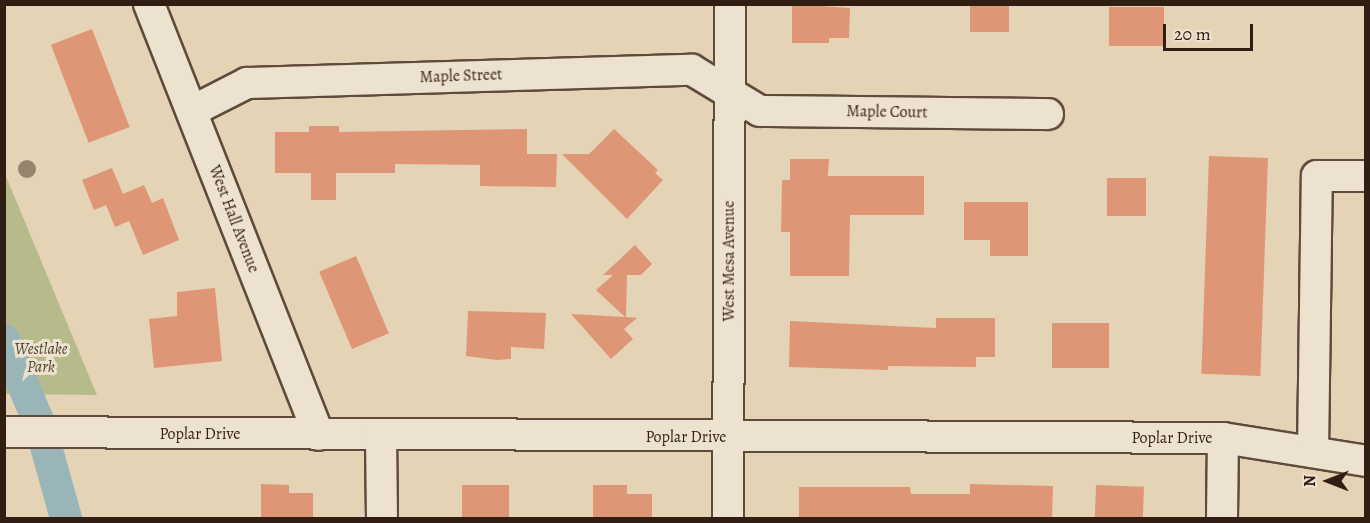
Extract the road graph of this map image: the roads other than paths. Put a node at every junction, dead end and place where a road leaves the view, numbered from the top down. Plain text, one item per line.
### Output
1 (149, 4) edge
2 (730, 4) edge
3 (729, 94) junction
4 (192, 111) junction
5 (1048, 114) dead end
6 (1365, 176) edge
7 (4, 432) edge
8 (319, 435) junction
9 (381, 436) junction
10 (728, 438) junction
11 (1223, 438) junction
12 (1313, 452) junction
13 (1365, 461) edge
14 (382, 519) edge
15 (728, 519) edge
16 (1222, 519) edge

1 - 4 street, West Hall Avenue
2 - 3 street, West Mesa Avenue
3 - 4 street, Maple Street
3 - 5 street, Maple Court
3 - 10 street, West Mesa Avenue
4 - 8 street, West Hall Avenue
6 - 12 street
7 - 8 street, Poplar Drive
8 - 9 street, Poplar Drive
9 - 10 street, Poplar Drive
9 - 14 street
10 - 11 street, Poplar Drive
10 - 15 street, West Mesa Avenue
11 - 12 street, Poplar Drive
11 - 16 street
12 - 13 street, Poplar Drive

